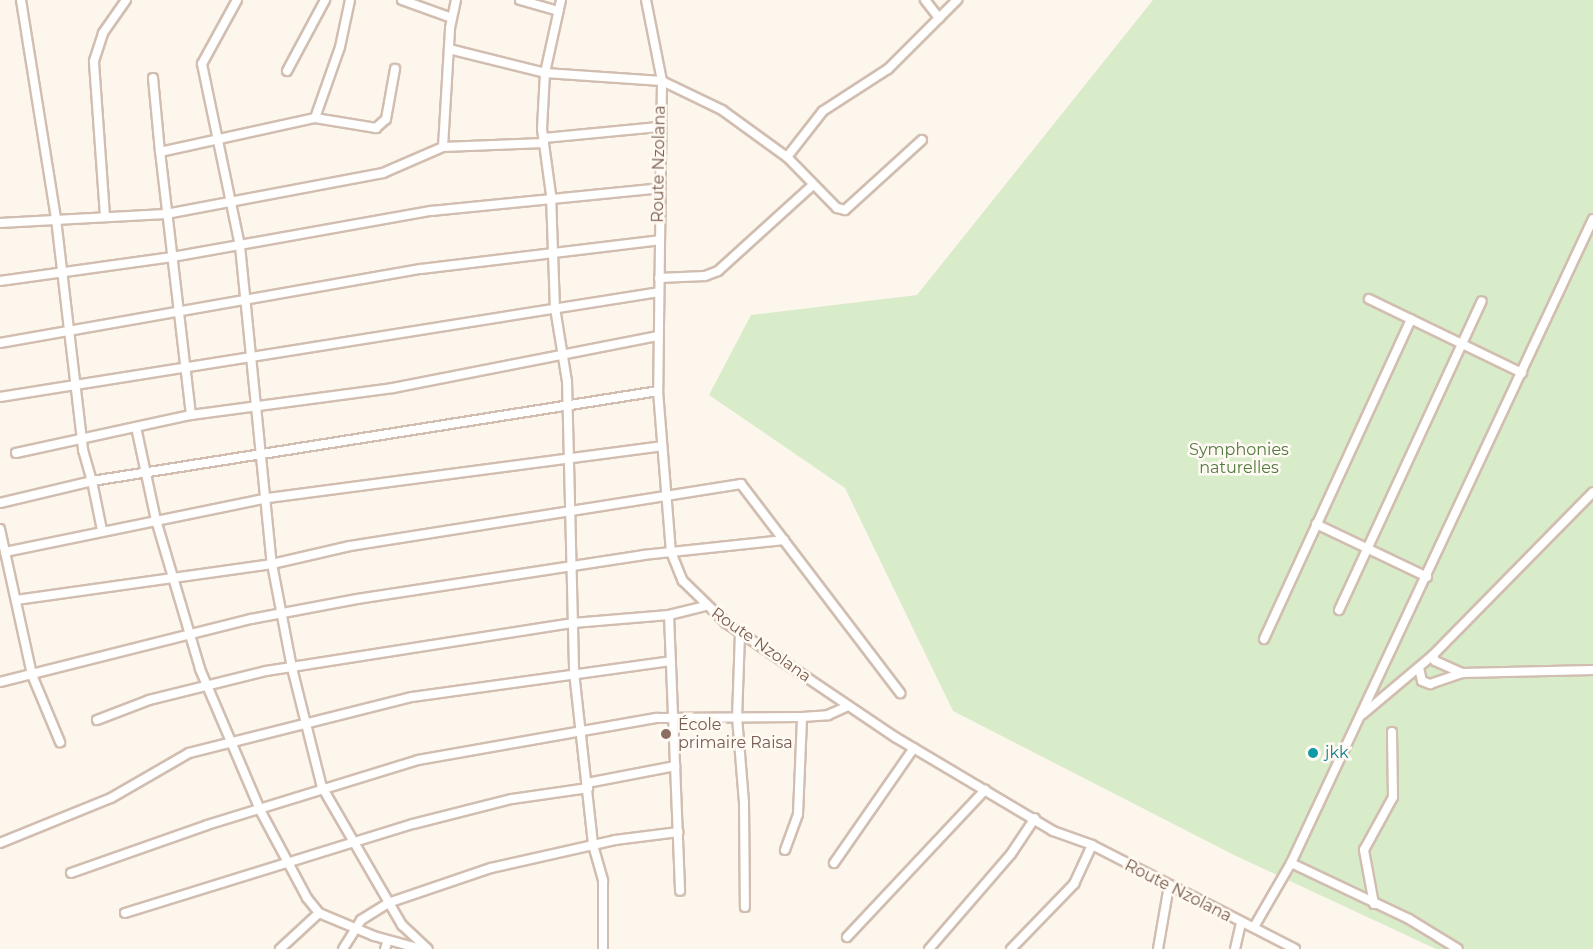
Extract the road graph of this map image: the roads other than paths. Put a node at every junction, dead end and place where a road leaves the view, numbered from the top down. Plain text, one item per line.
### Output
1 (21, 0) edge
2 (126, 0) edge
3 (237, 0) edge
4 (325, 0) edge
5 (350, 0) edge
6 (402, 0) edge
7 (456, 0) edge
8 (520, 0) edge
9 (561, 0) edge
10 (646, 0) edge
11 (925, 0) edge
12 (957, 0) edge
13 (558, 11) junction
14 (452, 18) junction
15 (939, 18) junction
16 (449, 49) junction
17 (395, 69) dead end
18 (287, 71) dead end
19 (545, 73) junction
20 (153, 78) dead end
21 (662, 81) junction
22 (315, 118) junction
23 (658, 127) junction
24 (219, 139) junction
25 (922, 140) dead end
26 (544, 141) junction
27 (443, 147) junction
28 (160, 152) junction
29 (787, 157) junction
30 (813, 185) junction
31 (660, 188) junction
32 (551, 195) junction
33 (230, 202) junction
34 (166, 214) junction
35 (105, 216) junction
36 (56, 219) junction
37 (1593, 219) edge
38 (0, 222) edge
39 (659, 240) junction
40 (240, 246) junction
41 (553, 250) junction
42 (172, 257) junction
43 (59, 272) junction
44 (659, 278) junction
45 (0, 281) edge
46 (659, 292) junction
47 (246, 298) junction
48 (1369, 299) dead end
49 (1482, 301) dead end
50 (555, 308) junction
51 (176, 310) junction
52 (1411, 319) junction
53 (67, 332) junction
54 (657, 336) junction
55 (0, 343) edge
56 (1461, 343) junction
57 (563, 355) junction
58 (252, 360) junction
59 (185, 368) junction
60 (1522, 373) junction
61 (75, 386) junction
62 (658, 391) junction
63 (0, 397) edge
64 (568, 402) junction
65 (259, 407) junction
66 (191, 416) junction
67 (136, 427) junction
68 (82, 438) junction
69 (662, 446) junction
70 (16, 453) dead end
71 (264, 455) junction
72 (566, 459) junction
73 (146, 475) junction
74 (92, 481) junction
75 (1593, 492) edge
76 (268, 498) junction
77 (666, 500) junction
78 (0, 503) edge
79 (568, 513) junction
80 (156, 520) junction
81 (1316, 524) junction
82 (0, 529) edge
83 (102, 530) junction
84 (784, 540) junction
85 (1366, 548) junction
86 (4, 552) junction
87 (671, 552) junction
88 (272, 564) junction
89 (571, 566) junction
90 (1427, 577) junction
91 (173, 578) junction
92 (16, 600) junction
93 (705, 606) junction
94 (1339, 610) dead end
95 (282, 612) junction
96 (669, 615) junction
97 (573, 623) junction
98 (740, 633) junction
99 (191, 638) junction
100 (1264, 639) dead end
101 (1433, 655) junction
102 (671, 661) junction
103 (292, 668) junction
104 (1419, 668) junction
105 (1593, 670) edge
106 (574, 672) junction
107 (1462, 673) junction
108 (32, 675) junction
109 (0, 682) edge
110 (208, 688) junction
111 (900, 693) dead end
112 (846, 707) junction
113 (674, 716) junction
114 (737, 717) junction
115 (802, 717) junction
116 (1360, 717) junction
117 (97, 720) dead end
118 (304, 723) junction
119 (580, 731) junction
120 (1392, 732) dead end
121 (60, 742) dead end
122 (234, 742) junction
123 (914, 748) junction
124 (675, 766) junction
125 (588, 786) junction
126 (322, 787) junction
127 (985, 790) junction
128 (261, 810) junction
129 (1035, 818) junction
130 (678, 832) junction
131 (0, 843) edge
132 (354, 843) junction
133 (593, 845) junction
134 (1092, 845) junction
135 (785, 850) dead end
136 (291, 860) junction
137 (834, 863) dead end
138 (1291, 863) junction
139 (71, 873) dead end
140 (1169, 885) junction
141 (680, 891) dead end
142 (388, 903) junction
143 (1374, 904) junction
144 (745, 907) dead end
145 (125, 913) dead end
146 (319, 913) junction
147 (1241, 924) junction
148 (357, 926) junction
149 (1254, 927) junction
150 (847, 937) dead end
151 (388, 940) junction
152 (280, 949) edge
153 (343, 949) edge
154 (385, 949) edge
155 (421, 949) edge
156 (428, 949) edge
157 (603, 949) edge
158 (929, 949) edge
159 (1011, 949) edge
160 (1158, 949) edge
161 (1235, 949) edge
162 (1295, 949) edge
163 (1458, 949) edge

1 - 36 street
2 - 35 street
3 - 24 street
4 - 18 street
5 - 22 street
6 - 14 street
7 - 14 street
8 - 13 street
9 - 13 street
10 - 21 street, Route Nzolana
11 - 15 street
12 - 15 street
13 - 19 street
14 - 16 street
15 - 29 street
16 - 19 street
16 - 27 street
17 - 22 street
19 - 21 street
19 - 26 street
20 - 28 street
21 - 23 street, Route Nzolana
21 - 29 street
22 - 24 street
23 - 26 street
23 - 31 street, Route Nzolana
24 - 28 street
24 - 33 street
25 - 30 street
26 - 27 street
26 - 32 street
27 - 33 street
28 - 34 street
29 - 30 street
30 - 44 street
31 - 32 street
31 - 39 street, Route Nzolana
32 - 40 street
32 - 41 street
33 - 34 street
33 - 40 street
34 - 35 street
34 - 42 street
35 - 36 street
36 - 38 street
36 - 43 street
37 - 60 street
39 - 41 street
39 - 44 street, Route Nzolana
40 - 42 street
40 - 47 street
41 - 47 street
41 - 50 street
42 - 43 street
42 - 51 street
43 - 45 street
43 - 53 street
44 - 46 street, Route Nzolana
46 - 50 street
46 - 54 street, Route Nzolana
47 - 51 street
47 - 58 street
48 - 52 street
49 - 56 street
50 - 57 street
50 - 58 street
51 - 53 street
51 - 59 street
52 - 56 street
52 - 81 street
53 - 55 street
53 - 61 street
54 - 57 street
54 - 62 street, Route Nzolana
56 - 60 street
56 - 85 street
57 - 64 street
57 - 65 street
58 - 59 street
58 - 65 street
59 - 61 street
59 - 66 street
60 - 90 street
61 - 63 street
61 - 68 street
62 - 64 street
62 - 69 street, Route Nzolana
64 - 71 street
64 - 72 street
65 - 66 street
65 - 71 street
66 - 67 street
67 - 68 street
67 - 73 street
68 - 70 street
68 - 74 street
69 - 72 street
69 - 77 street, Route Nzolana
71 - 73 street
71 - 76 street
72 - 76 street
72 - 79 street
73 - 74 street
73 - 80 street
74 - 78 street
74 - 83 street
75 - 101 street
76 - 80 street
76 - 88 street
77 - 79 street
77 - 84 street
77 - 87 street, Route Nzolana
79 - 88 street
79 - 89 street
80 - 83 street
80 - 91 street
81 - 85 street
81 - 100 street
82 - 86 street
83 - 86 street
84 - 87 street
84 - 111 street
85 - 90 street
85 - 94 street
86 - 92 street
87 - 89 street
87 - 93 street, Route Nzolana
88 - 91 street
88 - 95 street
89 - 95 street
89 - 97 street
90 - 116 street
91 - 92 street
91 - 99 street
92 - 108 street
93 - 96 street
93 - 98 street, Route Nzolana
95 - 99 street
95 - 103 street
96 - 97 street
96 - 102 street
97 - 103 street
97 - 106 street
98 - 112 street, Route Nzolana
98 - 114 street
99 - 108 street
99 - 110 street
101 - 104 street
101 - 107 street
102 - 106 street
102 - 113 street
103 - 110 street
103 - 118 street
104 - 107 street
104 - 116 street
105 - 107 street
106 - 118 street
106 - 119 street
108 - 109 street
108 - 121 street
110 - 117 street
110 - 122 street
112 - 115 street
112 - 123 street, Route Nzolana
113 - 114 street
113 - 119 street
113 - 124 street
114 - 115 street
114 - 144 street
115 - 135 street
116 - 138 street
118 - 122 street
118 - 126 street
119 - 125 street
119 - 126 street
120 - 143 street
122 - 128 street
122 - 131 street
123 - 127 street, Route Nzolana
123 - 137 street
124 - 125 street
124 - 130 street
125 - 132 street
125 - 133 street
126 - 128 street
126 - 132 street
127 - 129 street, Route Nzolana
127 - 150 street
128 - 136 street
128 - 139 street
129 - 134 street, Route Nzolana
129 - 158 street
130 - 133 street
130 - 141 street
132 - 136 street
132 - 142 street
133 - 142 street
133 - 157 street
134 - 140 street, Route Nzolana
134 - 159 street
136 - 145 street
136 - 146 street
138 - 143 street
138 - 149 street
140 - 147 street, Route Nzolana
140 - 160 street
142 - 148 street
142 - 156 street
143 - 163 street
146 - 148 street
146 - 152 street
147 - 149 street, Route Nzolana
147 - 161 street
148 - 151 street
148 - 153 street
149 - 162 street, Route Nzolana
151 - 154 street
151 - 155 street

